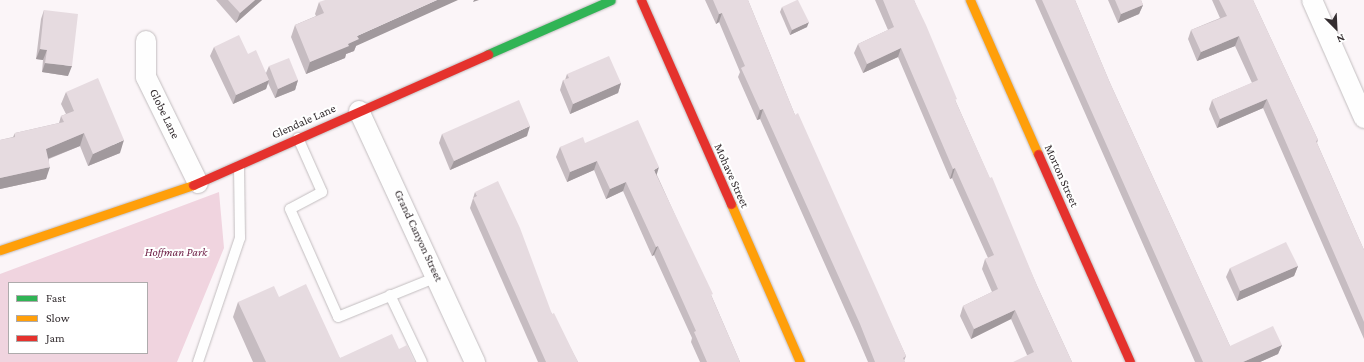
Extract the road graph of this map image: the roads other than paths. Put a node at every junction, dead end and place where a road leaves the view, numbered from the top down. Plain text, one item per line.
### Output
1 (611, 0) edge
2 (640, 0) edge
3 (970, 0) edge
4 (1312, 0) edge
5 (146, 41) dead end
6 (359, 111) junction
7 (1364, 118) edge
8 (298, 138) junction
9 (239, 166) junction
10 (198, 183) junction
11 (0, 250) edge
12 (437, 277) junction
13 (390, 296) junction
14 (198, 362) edge
15 (422, 362) edge
16 (475, 362) edge
17 (800, 362) edge
18 (1130, 362) edge

1 - 6 street, Glendale Lane
2 - 17 street, Mohave Street
3 - 18 street, Morton Street
4 - 7 street
5 - 10 street, Globe Lane
6 - 8 street, Glendale Lane
6 - 12 street, Grand Canyon Street
8 - 9 street, Glendale Lane
8 - 13 lane
9 - 10 street, Glendale Lane
9 - 14 lane
10 - 11 street, Glendale Lane
12 - 13 lane
12 - 16 street, Grand Canyon Street
13 - 15 lane

